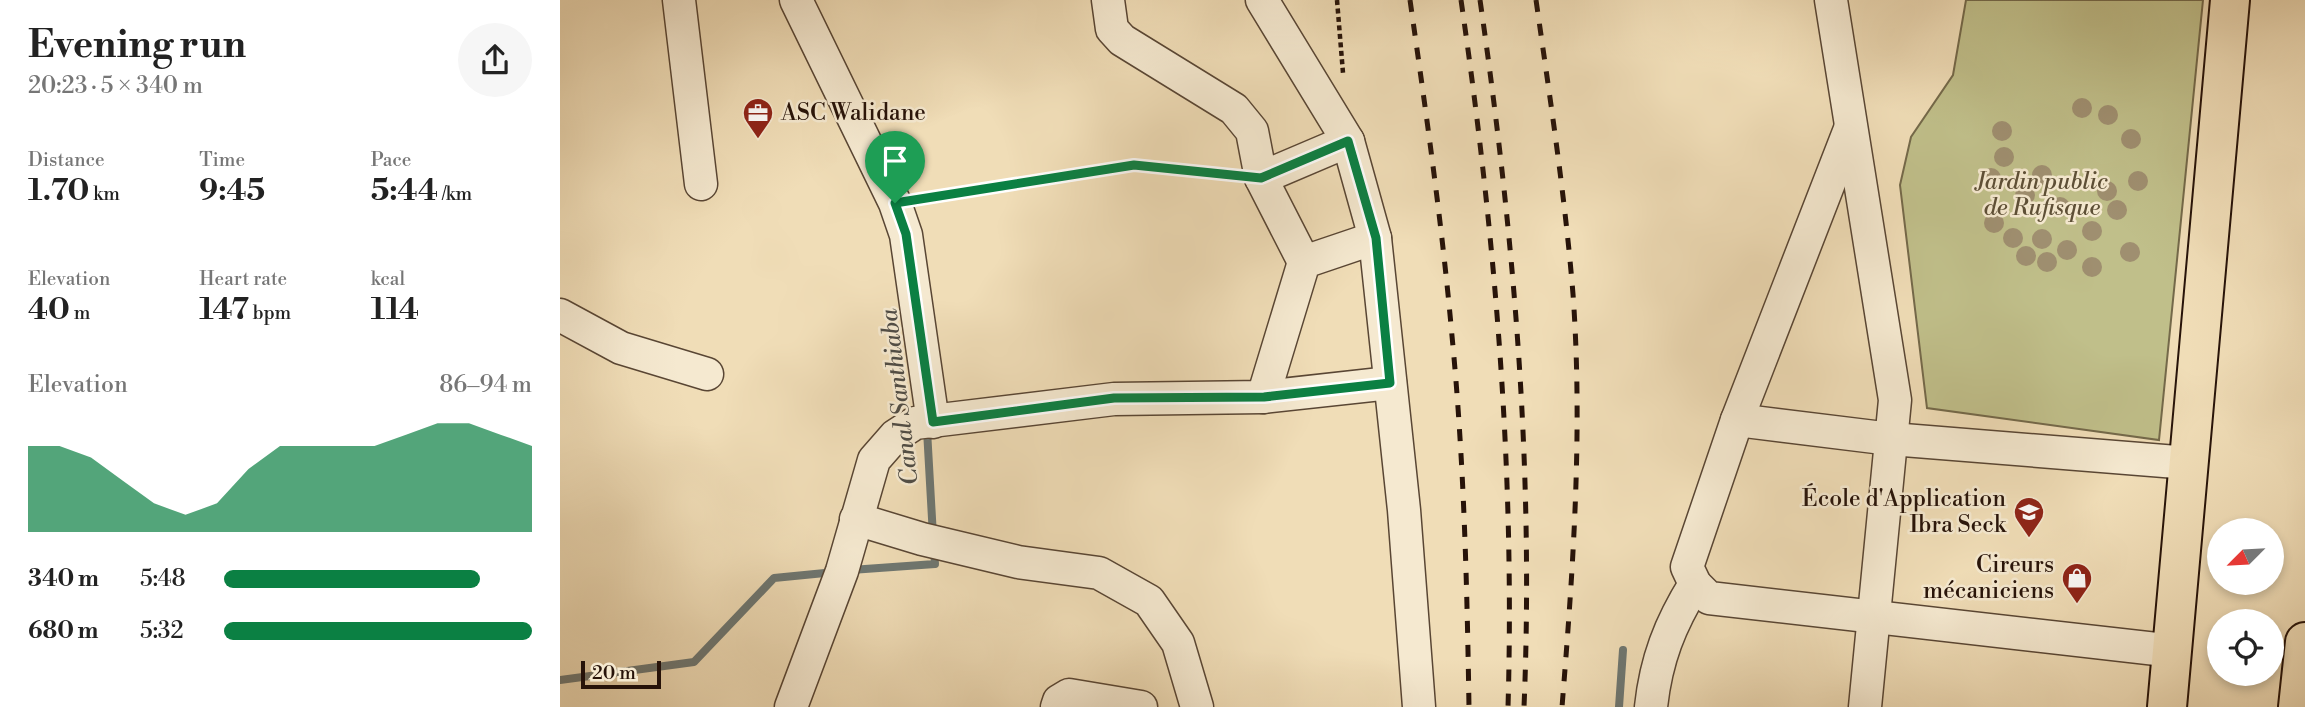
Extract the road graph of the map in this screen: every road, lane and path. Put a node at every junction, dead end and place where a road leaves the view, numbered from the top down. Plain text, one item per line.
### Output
1 (679, 0) edge
2 (796, 0) edge
3 (1108, 0) edge
4 (1262, 0) edge
5 (1337, 0) edge
6 (1831, 0) edge
7 (2230, 0) edge
8 (1343, 77) dead end
9 (1850, 129) junction
10 (1348, 141) junction
11 (1261, 178) junction
12 (701, 184) dead end
13 (895, 203) junction
14 (1376, 238) junction
15 (1304, 262) junction
16 (560, 315) edge
17 (707, 374) dead end
18 (1390, 383) junction
19 (1264, 397) junction
20 (1737, 420) junction
21 (933, 422) junction
22 (1891, 439) junction
23 (2189, 463) junction
24 (856, 519) junction
25 (1695, 584) junction
26 (1874, 615) junction
27 (2174, 651) junction
28 (791, 707) edge
29 (1057, 707) edge
30 (1141, 707) edge
31 (1197, 707) edge
32 (1419, 707) edge
33 (1651, 707) edge
34 (1865, 707) edge
35 (2167, 707) edge

1 - 12 street
2 - 13 street
3 - 11 street
4 - 10 street
5 - 8 path
6 - 9 street
7 - 23 highway
9 - 20 street
9 - 22 street
10 - 11 street
10 - 14 street
11 - 13 path
11 - 15 street
13 - 21 street
14 - 15 street
14 - 18 street
15 - 19 street
16 - 17 street
18 - 19 street
18 - 32 street
19 - 21 street
20 - 22 street
20 - 25 street
21 - 24 street
22 - 23 street
22 - 26 street
23 - 27 highway
24 - 28 street
24 - 31 street
25 - 26 street
25 - 33 street
26 - 27 street
26 - 34 street
27 - 35 highway
29 - 30 street

